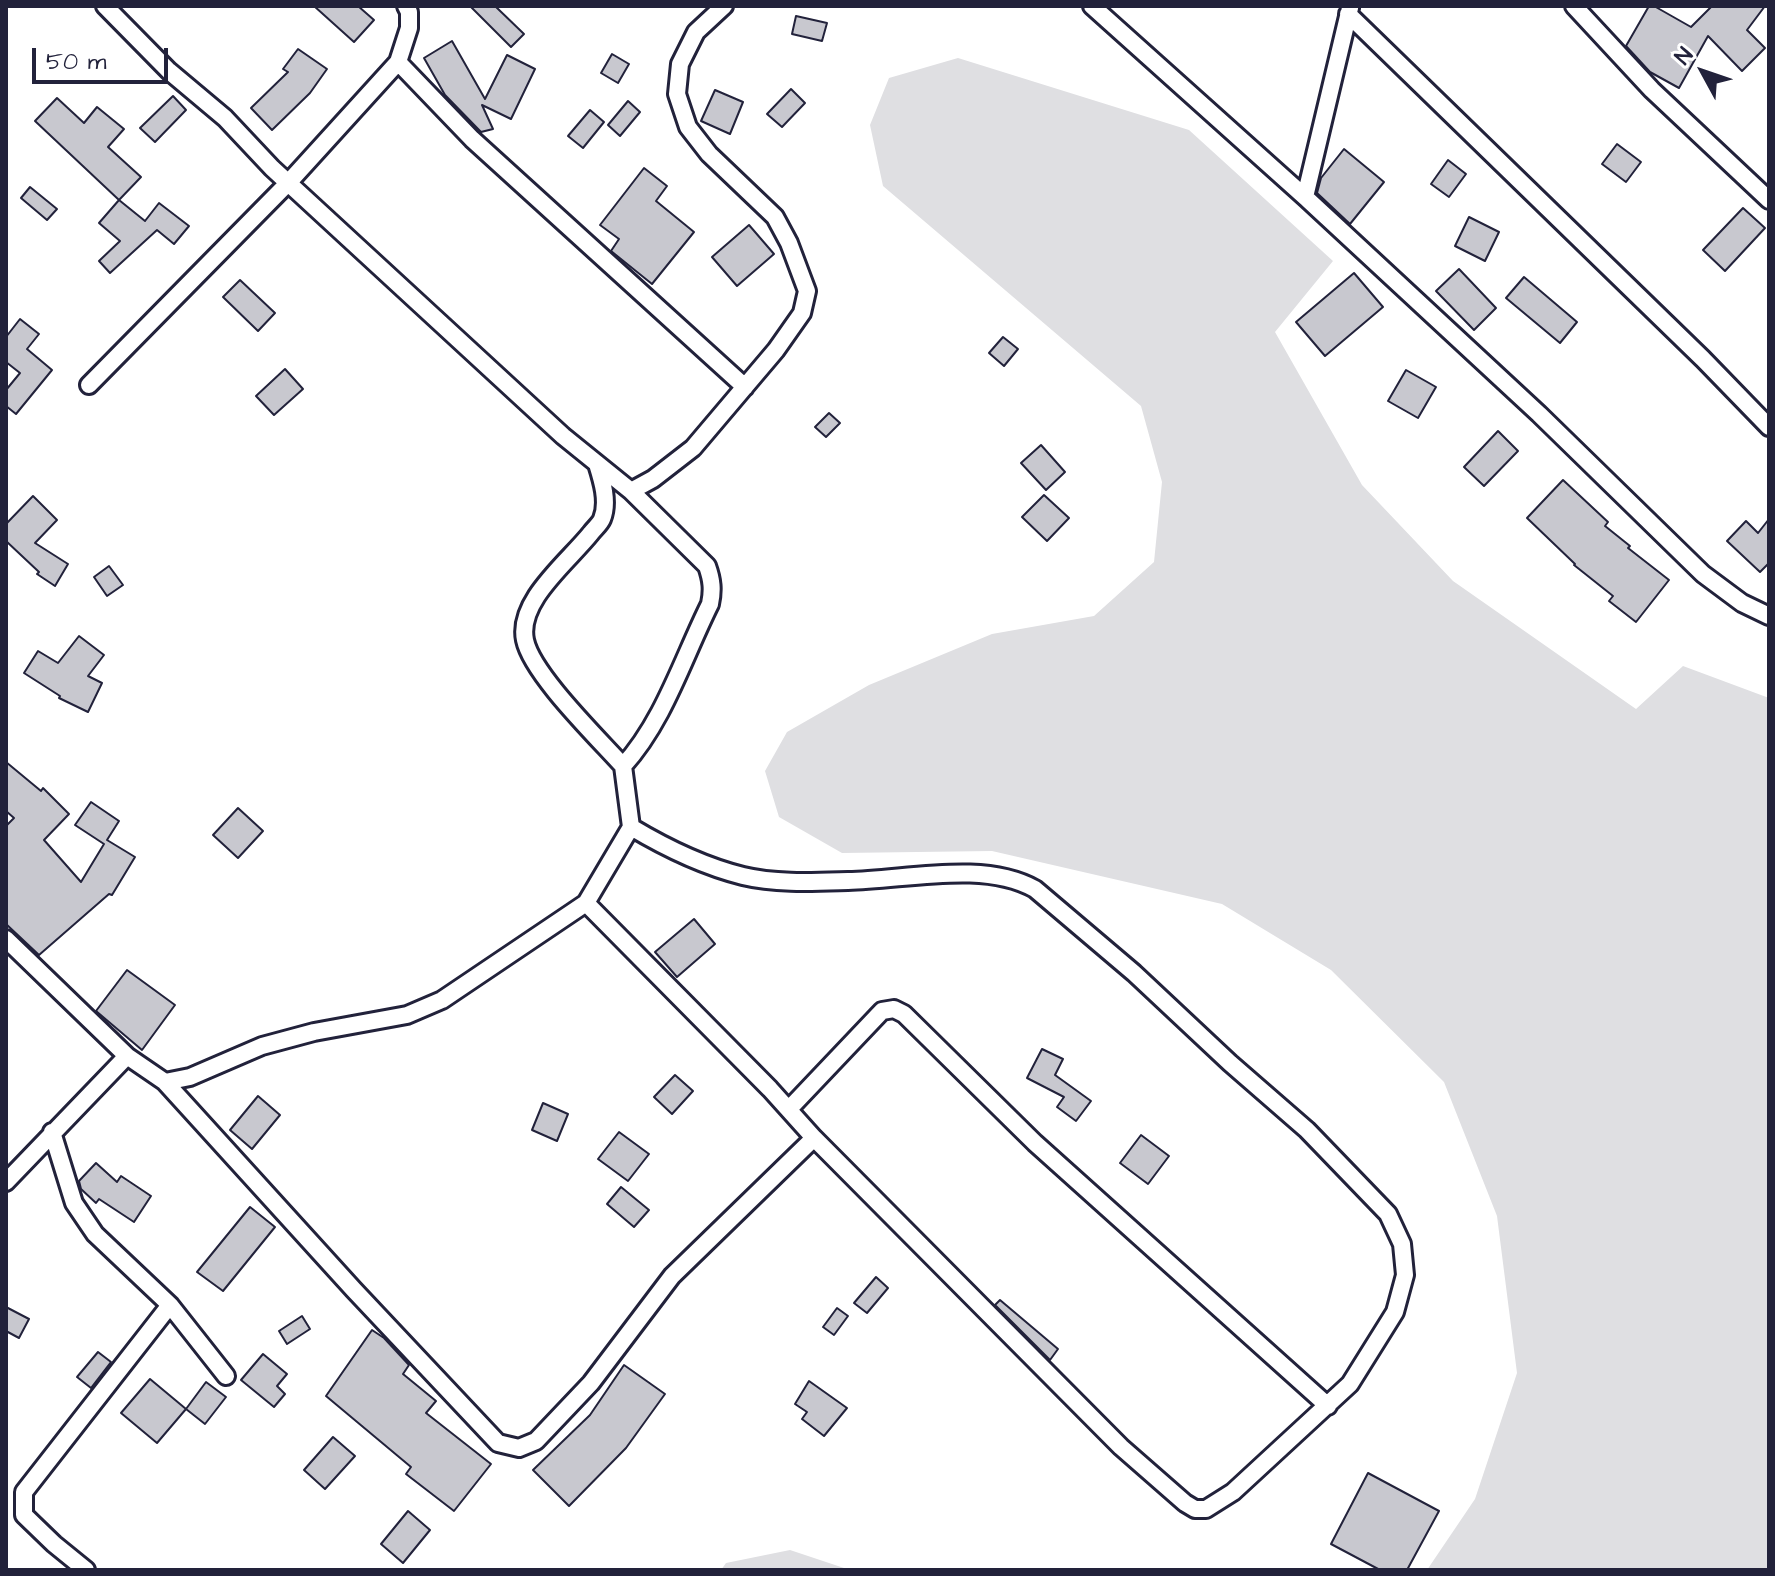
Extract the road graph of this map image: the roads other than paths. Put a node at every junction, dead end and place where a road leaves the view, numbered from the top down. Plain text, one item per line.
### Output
1 (105, 6) edge
2 (406, 6) edge
3 (724, 6) edge
4 (1092, 6) edge
5 (1574, 6) edge
6 (1349, 10) edge
7 (398, 62) junction
8 (289, 182) junction
9 (1305, 197) junction
10 (1769, 200) edge
11 (89, 385) dead end
12 (745, 387) junction
13 (1769, 427) edge
14 (597, 464) junction
15 (631, 491) junction
16 (1769, 616) edge
17 (623, 766) junction
18 (631, 827) junction
19 (586, 903) junction
20 (6, 939) edge
21 (127, 1056) junction
22 (165, 1082) junction
23 (789, 1109) junction
24 (52, 1132) junction
25 (814, 1138) junction
26 (6, 1182) edge
27 (170, 1305) junction
28 (226, 1376) dead end
29 (1328, 1406) junction
30 (86, 1570) edge

1 - 8 street
2 - 7 street
3 - 12 street
4 - 9 street
5 - 10 street
6 - 9 street
6 - 13 street
7 - 8 street
7 - 12 street
8 - 11 street
8 - 14 street
9 - 16 street
12 - 15 street
14 - 15 street
14 - 17 street
15 - 17 street
17 - 18 street
18 - 19 street
18 - 29 street
19 - 22 street
19 - 23 street
20 - 21 street
21 - 22 street
21 - 24 street
22 - 25 street
23 - 25 street
23 - 29 street
24 - 26 street
24 - 27 street
25 - 29 street
27 - 28 street
27 - 30 street

